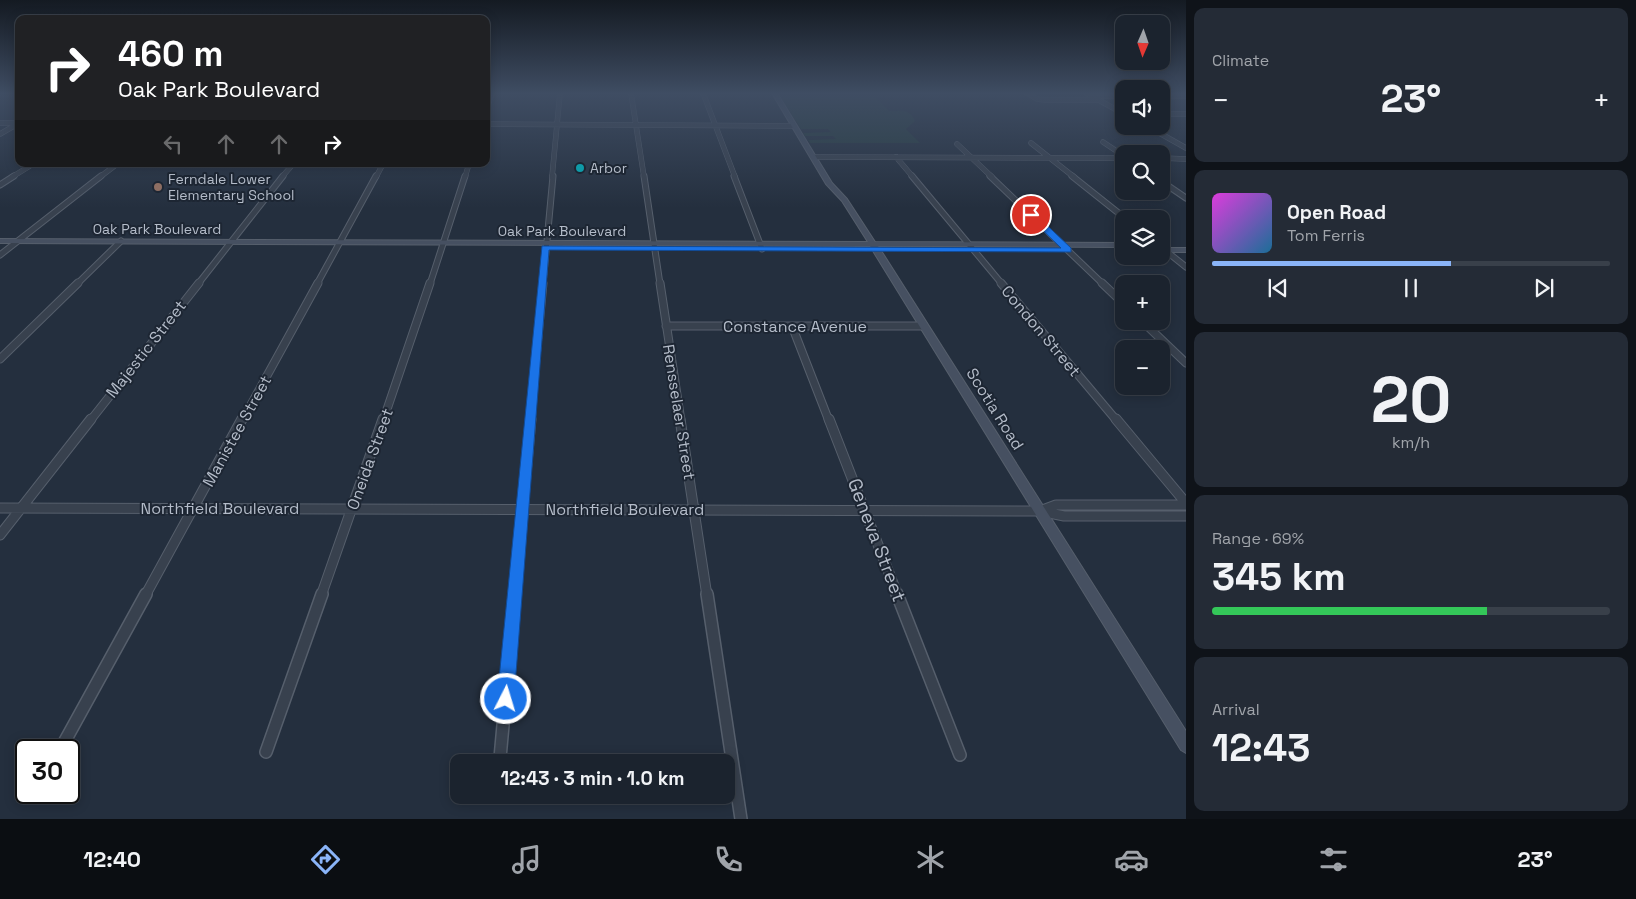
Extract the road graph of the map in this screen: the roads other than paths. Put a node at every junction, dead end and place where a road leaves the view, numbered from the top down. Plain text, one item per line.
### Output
1 (556, 131) edge
2 (637, 131) edge
3 (717, 131) edge
4 (797, 131) edge
5 (1163, 135) edge
6 (1103, 142) dead end
7 (1031, 143) dead end
8 (957, 144) dead end
9 (1186, 148) edge
10 (1115, 151) edge
11 (813, 157) junction
12 (1115, 157) edge
13 (896, 158) junction
14 (972, 158) junction
15 (1050, 158) junction
16 (1170, 158) edge
17 (1186, 158) edge
18 (28, 167) edge
19 (113, 167) edge
20 (291, 167) edge
21 (382, 167) edge
22 (468, 167) edge
23 (0, 185) edge
24 (1170, 187) edge
25 (1186, 198) edge
26 (1115, 210) edge
27 (0, 241) edge
28 (15, 243) junction
29 (119, 243) junction
30 (229, 244) junction
31 (0, 245) edge
32 (338, 245) junction
33 (443, 245) junction
34 (545, 246) junction
35 (653, 246) junction
36 (1115, 246) edge
37 (1186, 246) edge
38 (761, 247) junction
39 (875, 247) junction
40 (1170, 247) edge
41 (971, 248) junction
42 (1066, 248) junction
43 (1170, 249) edge
44 (1115, 250) edge
45 (1186, 250) edge
46 (1170, 254) edge
47 (0, 255) edge
48 (1186, 267) edge
49 (1115, 295) edge
50 (666, 326) junction
51 (792, 326) junction
52 (924, 326) junction
53 (1151, 330) edge
54 (0, 359) edge
55 (1186, 363) edge
56 (1186, 504) edge
57 (0, 508) edge
58 (21, 508) junction
59 (194, 508) junction
60 (352, 509) junction
61 (522, 509) junction
62 (694, 509) junction
63 (865, 510) junction
64 (1040, 511) junction
65 (1186, 516) edge
66 (0, 535) edge
67 (66, 739) edge
68 (1186, 745) edge
69 (266, 752) dead end
70 (500, 754) edge
71 (960, 755) dead end
72 (741, 819) edge

1 - 34 street
2 - 35 street, Rensselaer Street
3 - 38 street
4 - 11 street, Scotia Road
5 - 9 street
6 - 10 street
7 - 15 street
8 - 14 street
11 - 13 street
11 - 39 street, Scotia Road
12 - 15 street
13 - 14 street
13 - 41 street, Condon Street
14 - 15 street
14 - 42 street
15 - 26 street
16 - 17 street
18 - 23 street
19 - 28 street
20 - 30 street, Majestic Street
21 - 32 street, Manistee Street
22 - 33 street, Oneida Street
24 - 25 street
27 - 28 street, Oak Park Boulevard
28 - 29 street, Oak Park Boulevard
28 - 31 street, Oak Park Boulevard
28 - 47 street
29 - 30 street, Oak Park Boulevard
29 - 54 street
30 - 32 street, Oak Park Boulevard
30 - 58 street, Majestic Street
32 - 33 street, Oak Park Boulevard
32 - 59 street, Manistee Street
33 - 34 street, Oak Park Boulevard
33 - 60 street, Oneida Street
34 - 35 street, Oak Park Boulevard
34 - 61 street
35 - 38 street, Oak Park Boulevard
35 - 50 street, Rensselaer Street
36 - 42 street, Oak Park Boulevard
37 - 40 street
38 - 39 street, Oak Park Boulevard
39 - 41 street, Oak Park Boulevard
39 - 52 street, Scotia Road
41 - 42 street, Oak Park Boulevard
41 - 56 street, Condon Street
42 - 44 street, Oak Park Boulevard
42 - 49 street
43 - 45 street
46 - 48 street
50 - 51 street, Constance Avenue
50 - 62 street, Rensselaer Street
51 - 52 street, Constance Avenue
51 - 63 street, Geneva Street
52 - 64 street, Scotia Road
53 - 55 street
56 - 64 street, Northfield Boulevard
57 - 58 street, Northfield Boulevard
58 - 59 street, Northfield Boulevard
58 - 66 street, Majestic Street
59 - 60 street, Northfield Boulevard
59 - 67 street, Manistee Street
60 - 61 street, Northfield Boulevard
60 - 69 street, Oneida Street
61 - 62 street, Northfield Boulevard
61 - 70 street
62 - 63 street, Northfield Boulevard
62 - 72 street, Rensselaer Street
63 - 64 street, Northfield Boulevard
63 - 71 street, Geneva Street
64 - 65 street, Northfield Boulevard
64 - 68 street, Scotia Road

